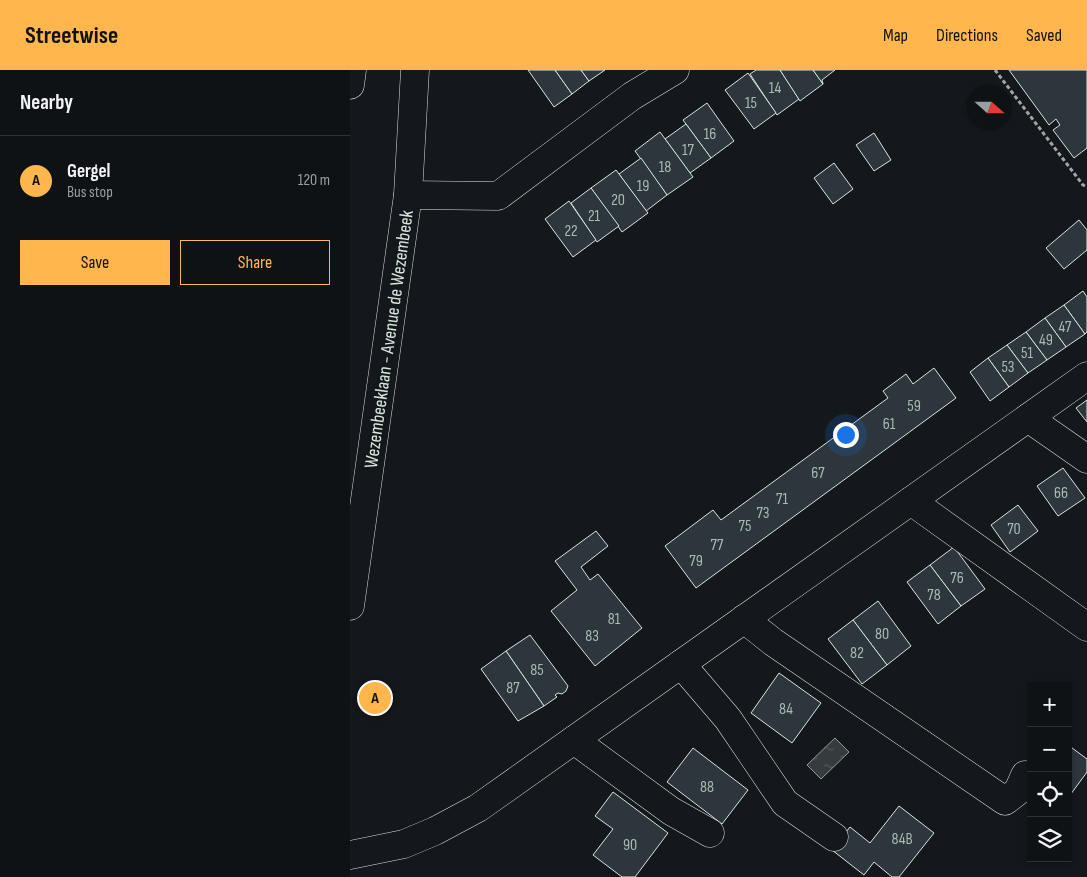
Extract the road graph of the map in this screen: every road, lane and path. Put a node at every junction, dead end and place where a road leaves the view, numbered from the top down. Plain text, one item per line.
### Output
1 (352, 70) edge
2 (415, 70) edge
3 (675, 70) edge
4 (995, 70) edge
5 (350, 86) edge
6 (1087, 186) edge
7 (408, 195) junction
8 (1087, 376) edge
9 (1028, 418) junction
10 (1087, 459) edge
11 (911, 502) junction
12 (350, 606) edge
13 (744, 619) junction
14 (1087, 627) edge
15 (681, 664) junction
16 (574, 740) junction
17 (1025, 775) dead end
18 (710, 833) dead end
19 (834, 837) dead end
20 (350, 855) edge

1 - 5 street
2 - 7 street, Wezembeeklaan - Avenue de Wezembeek
3 - 7 street
4 - 6 path
7 - 12 street, Wezembeeklaan - Avenue de Wezembeek
8 - 9 street
9 - 10 street
9 - 11 street
11 - 13 street
11 - 14 street
13 - 15 street
13 - 17 street
15 - 16 street
15 - 19 street
16 - 18 street
16 - 20 street

